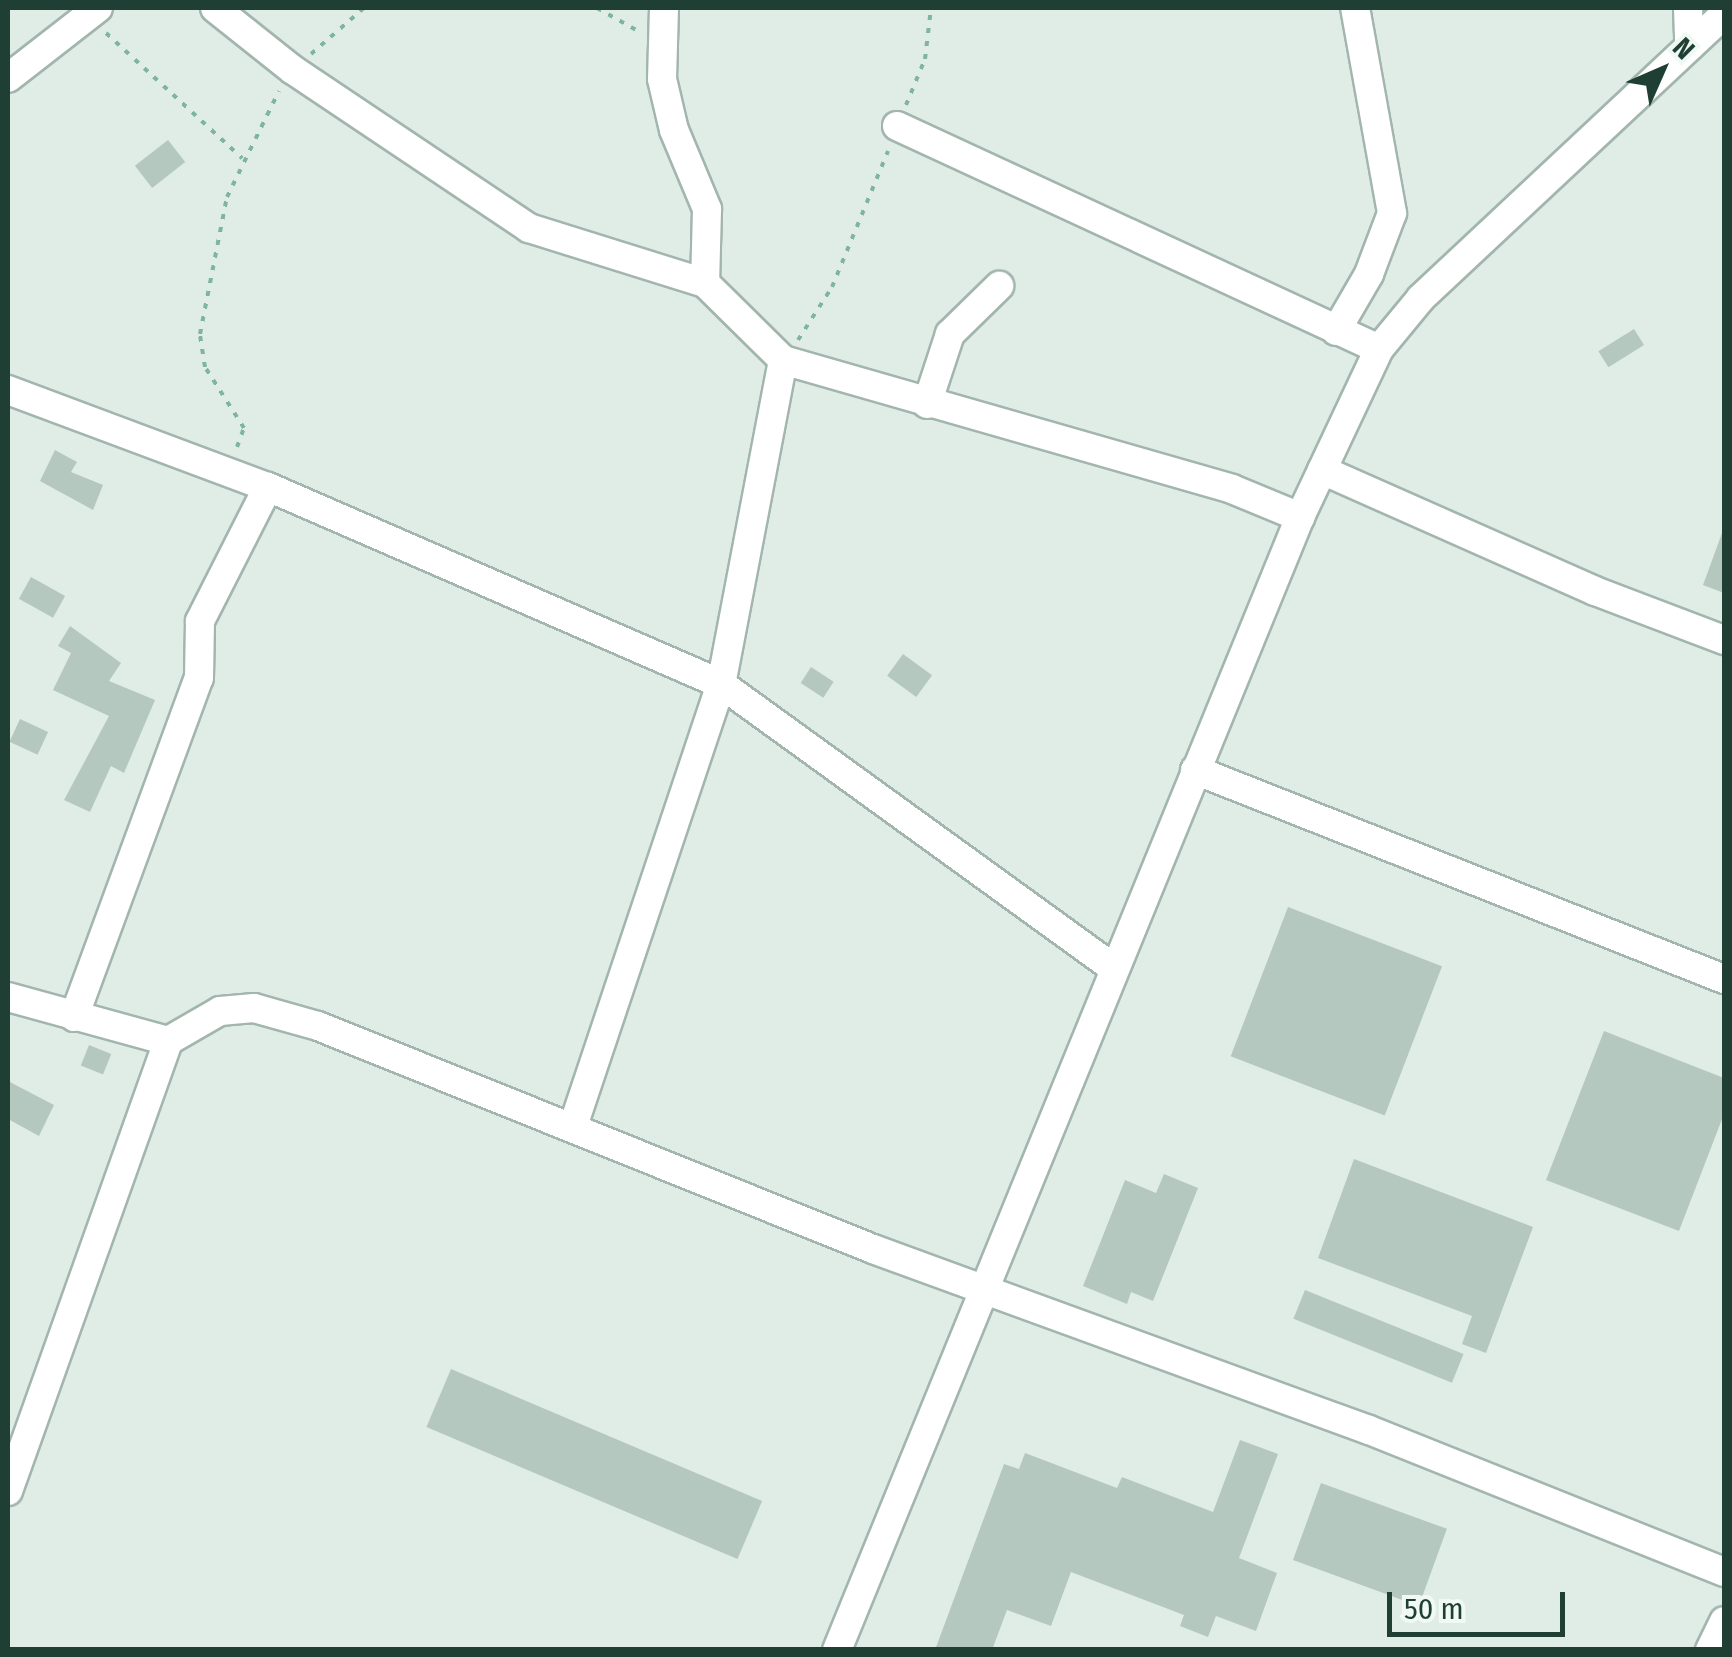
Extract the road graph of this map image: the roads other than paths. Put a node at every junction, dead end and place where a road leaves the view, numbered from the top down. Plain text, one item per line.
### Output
1 (215, 8) edge
2 (1355, 8) edge
3 (1688, 8) edge
4 (94, 10) edge
5 (1724, 14) edge
6 (663, 21) edge
7 (1689, 46) junction
8 (8, 78) edge
9 (897, 126) road end
10 (705, 283) junction
11 (999, 286) dead end
12 (1336, 330) junction
13 (1379, 349) junction
14 (784, 360) junction
15 (8, 390) edge
16 (927, 404) junction
17 (1322, 470) junction
18 (268, 487) junction
19 (1300, 517) junction
20 (1724, 640) edge
21 (720, 684) junction
22 (1195, 770) junction
23 (1114, 968) junction
24 (1724, 979) edge
25 (8, 997) edge
26 (74, 1017) junction
27 (168, 1041) junction
28 (573, 1127) junction
29 (984, 1288) junction
30 (8, 1491) edge
31 (1724, 1572) edge
32 (1724, 1621) edge
33 (837, 1650) edge
34 (1710, 1650) edge

1 - 10 street
2 - 12 street
3 - 7 street
4 - 8 street
5 - 7 street
6 - 10 street
7 - 13 street
9 - 12 street
10 - 14 street
11 - 16 street
12 - 13 street
13 - 17 street
14 - 16 street
14 - 21 street
15 - 18 street
16 - 19 street
17 - 19 street
17 - 20 street
18 - 21 street
18 - 26 street
19 - 22 street
21 - 23 street
21 - 28 street
22 - 23 street
22 - 24 street
23 - 29 street
25 - 26 street
26 - 27 street
27 - 28 street
27 - 30 street
28 - 29 street
29 - 31 street
29 - 33 street
32 - 34 street

